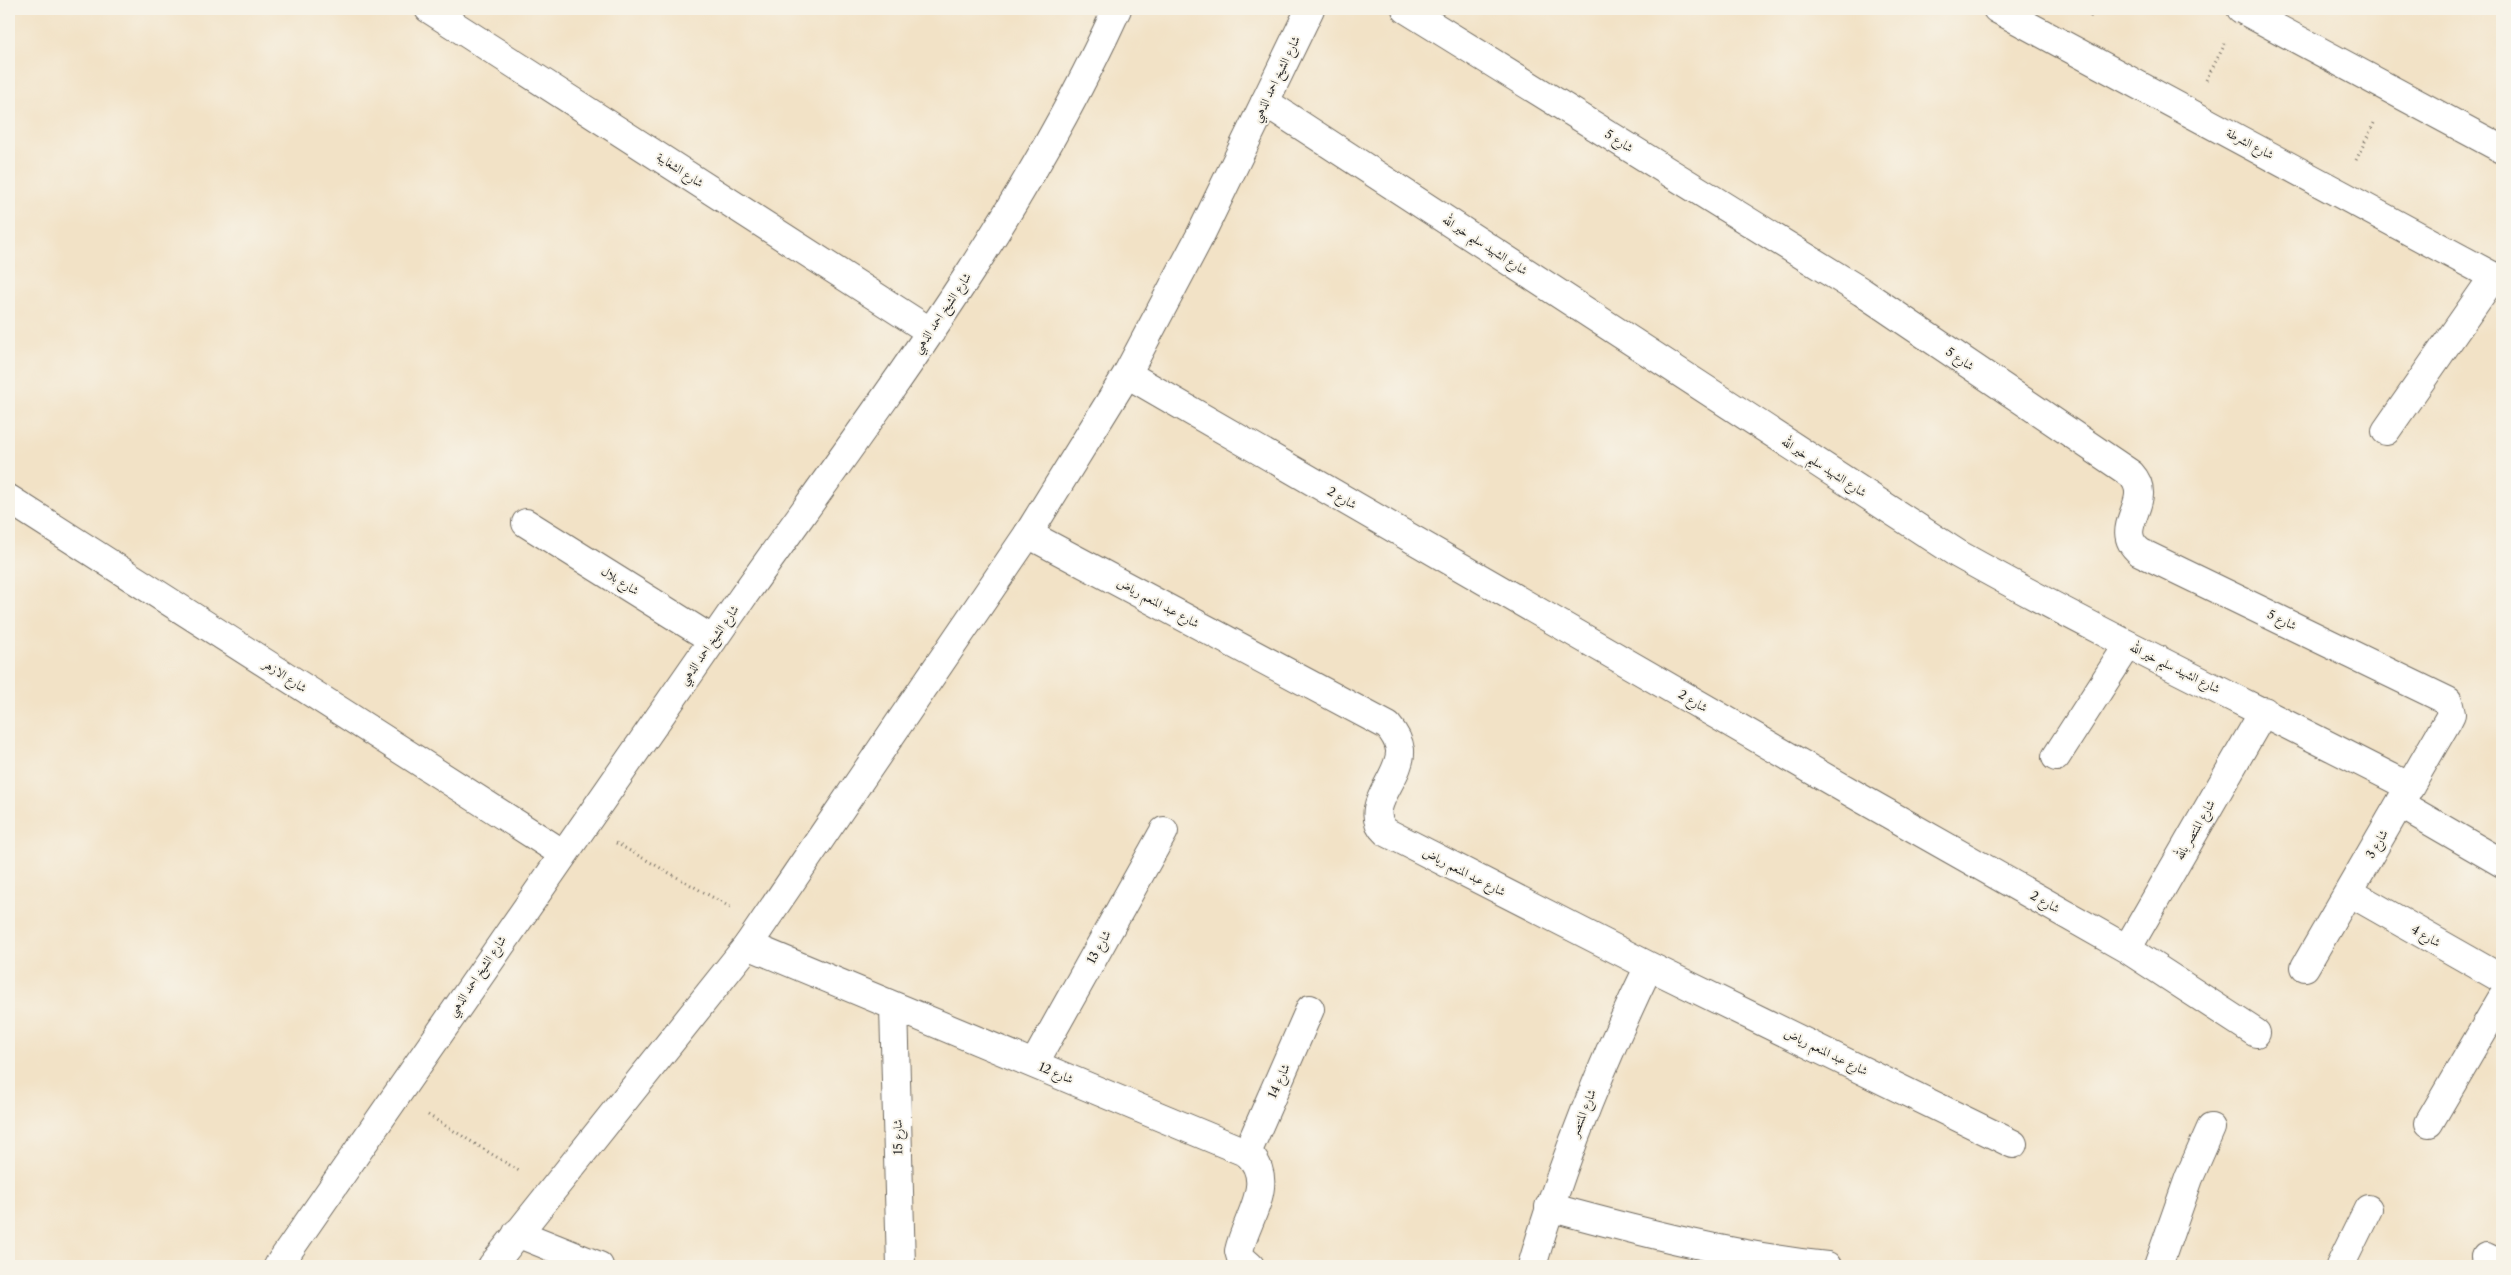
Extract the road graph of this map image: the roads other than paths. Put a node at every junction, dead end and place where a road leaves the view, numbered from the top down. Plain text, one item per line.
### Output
1 (429, 9) edge
2 (1117, 9) edge
3 (1310, 9) edge
4 (1406, 9) edge
5 (1997, 9) edge
6 (2242, 9) edge
7 (1265, 102) junction
8 (2502, 148) edge
9 (2498, 278) edge
10 (931, 332) junction
11 (1127, 374) junction
12 (2386, 431) dead end
13 (9, 499) edge
14 (526, 523) dead end
15 (1028, 534) junction
16 (713, 640) junction
17 (2128, 645) junction
18 (2264, 711) junction
19 (2448, 720) joint
20 (2056, 757) dead end
21 (2405, 795) junction
22 (1164, 831) dead end
23 (562, 853) junction
24 (2502, 863) edge
25 (2349, 892) junction
26 (755, 935) junction
27 (2127, 949) junction
28 (1649, 966) junction
29 (2305, 967) dead end
30 (2502, 980) edge
31 (2502, 998) edge
32 (894, 1007) junction
33 (1310, 1009) dead end
34 (2256, 1033) dead end
35 (1034, 1064) junction
36 (2430, 1123) dead end
37 (2211, 1128) dead end
38 (2013, 1144) dead end
39 (1247, 1153) junction
40 (1549, 1207) junction
41 (2368, 1209) dead end
42 (517, 1233) junction
43 (278, 1266) edge
44 (492, 1266) edge
45 (599, 1266) edge
46 (901, 1266) edge
47 (1250, 1266) edge
48 (1532, 1266) edge
49 (1827, 1266) edge
50 (2158, 1266) edge
51 (2340, 1266) edge

1 - 10 street, شارع الشغايبة
2 - 10 street, شارع الشيخ احمد الذهبي
3 - 7 street, شارع الشيخ احمد الذهبي
4 - 19 street, شارع 5
5 - 9 street, شارع الشرطة
6 - 8 street
7 - 11 street, شارع الشيخ احمد الذهبي
7 - 17 street, شارع الشهيد سليم خير الله
9 - 12 street
10 - 16 street, شارع الشيخ احمد الذهبي
11 - 15 street, شارع الشيخ احمد الذهبي
11 - 27 street, شارع 2
13 - 23 street, شارع الازهر
14 - 16 street, شارع بلال
15 - 26 street, شارع الشيخ احمد الذهبي
15 - 28 street, شارع عبد المنعم رياض
16 - 23 street, شارع الشيخ احمد الذهبي
17 - 18 street, شارع الشهيد سليم خير الله
17 - 20 street
18 - 21 street, شارع الشهيد سليم خير الله
18 - 27 street, شارع المنتصر بالله
19 - 21 street, شارع 3
21 - 24 street, شارع الشهيد سليم خير الله
21 - 25 street, شارع 3
22 - 35 street, شارع 13
23 - 43 street, شارع الشيخ احمد الذهبي
25 - 29 street, شارع 3
25 - 30 street, شارع 4
26 - 32 street, شارع 12
26 - 42 street, شارع الشيخ احمد الذهبي
27 - 34 street, شارع 2
28 - 38 street, شارع عبد المنعم رياض
28 - 40 street, شارع المنتصر
31 - 36 street
32 - 35 street, شارع 12
32 - 46 street, شارع 15
33 - 39 street, شارع 14
35 - 39 street, شارع 12
37 - 50 street
39 - 47 street
40 - 48 street, شارع المنتصر
40 - 49 street
41 - 51 street
42 - 44 street, شارع الشيخ احمد الذهبي
42 - 45 street

